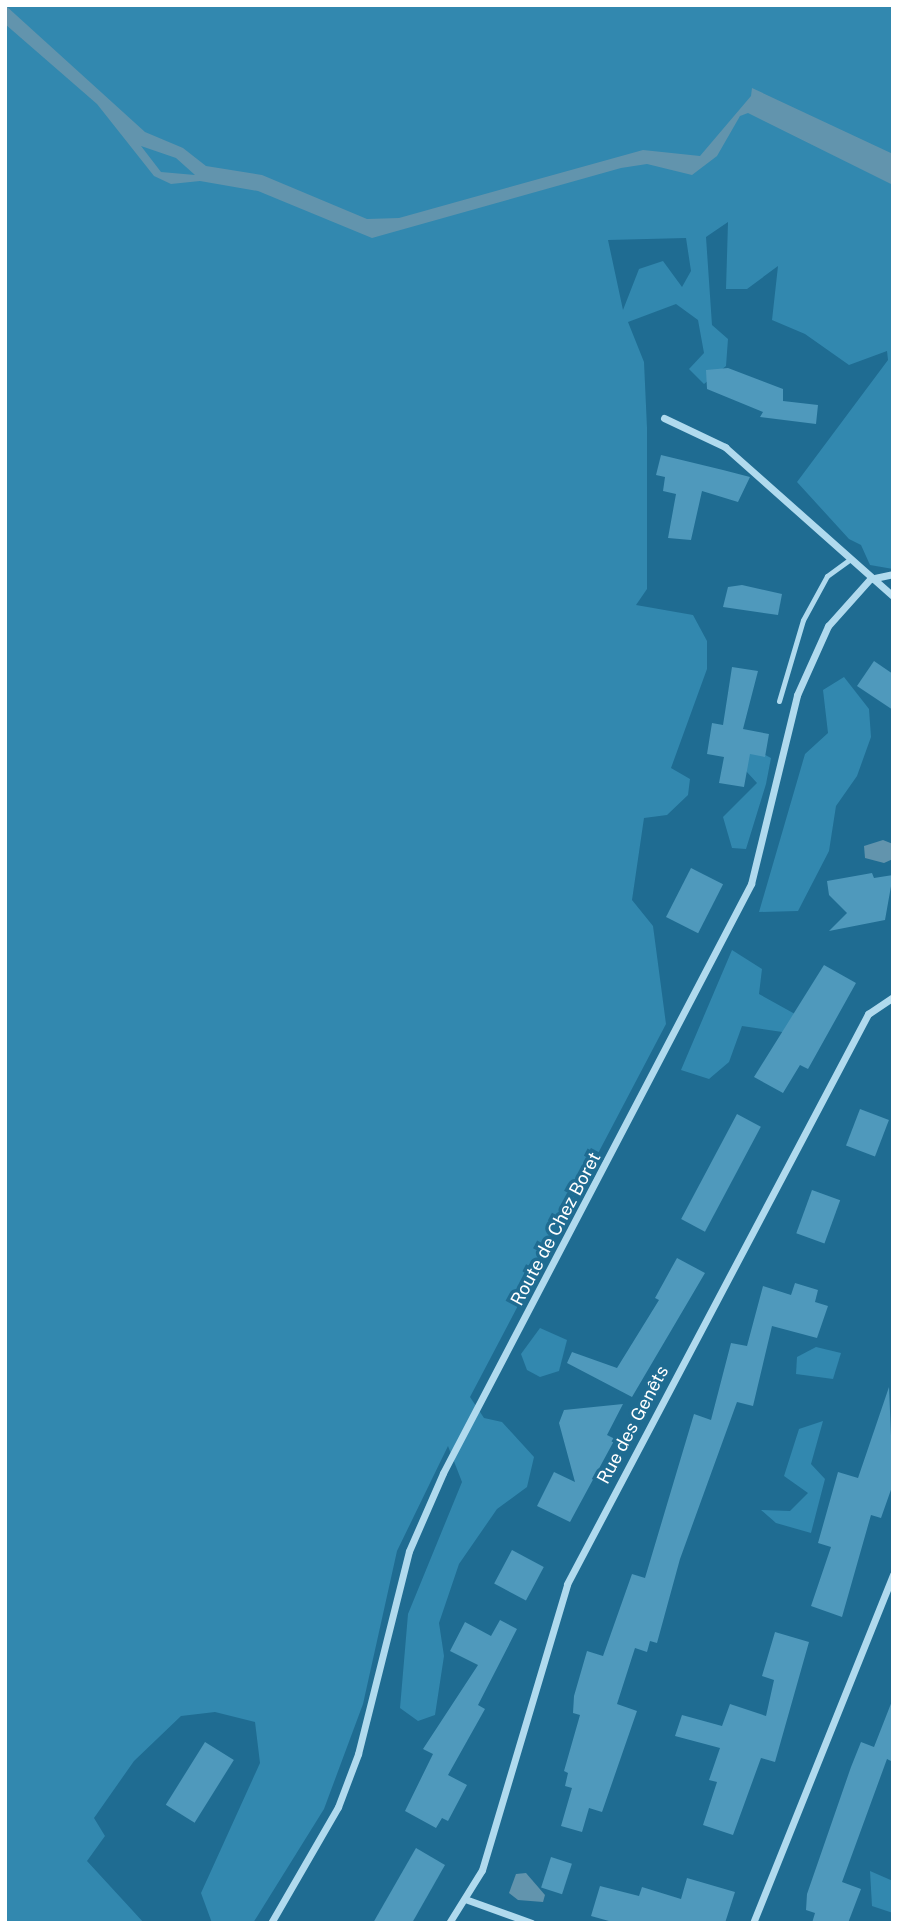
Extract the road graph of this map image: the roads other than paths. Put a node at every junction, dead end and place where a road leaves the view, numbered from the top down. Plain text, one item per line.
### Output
1 (664, 418) dead end
2 (849, 559) junction
3 (893, 574) edge
4 (870, 579) junction
5 (893, 596) edge
6 (779, 701) dead end
7 (893, 997) edge
8 (893, 1574) edge
9 (465, 1899) junction
10 (271, 1923) edge
11 (449, 1923) edge
12 (532, 1923) edge
13 (753, 1923) edge

1 - 2 street
2 - 4 street
2 - 6 lane
3 - 4 street
4 - 5 street
4 - 10 street, Route de Chez Boret
7 - 9 street, Rue des Genêts
8 - 13 street
9 - 11 street, Rue des Genêts
9 - 12 street

